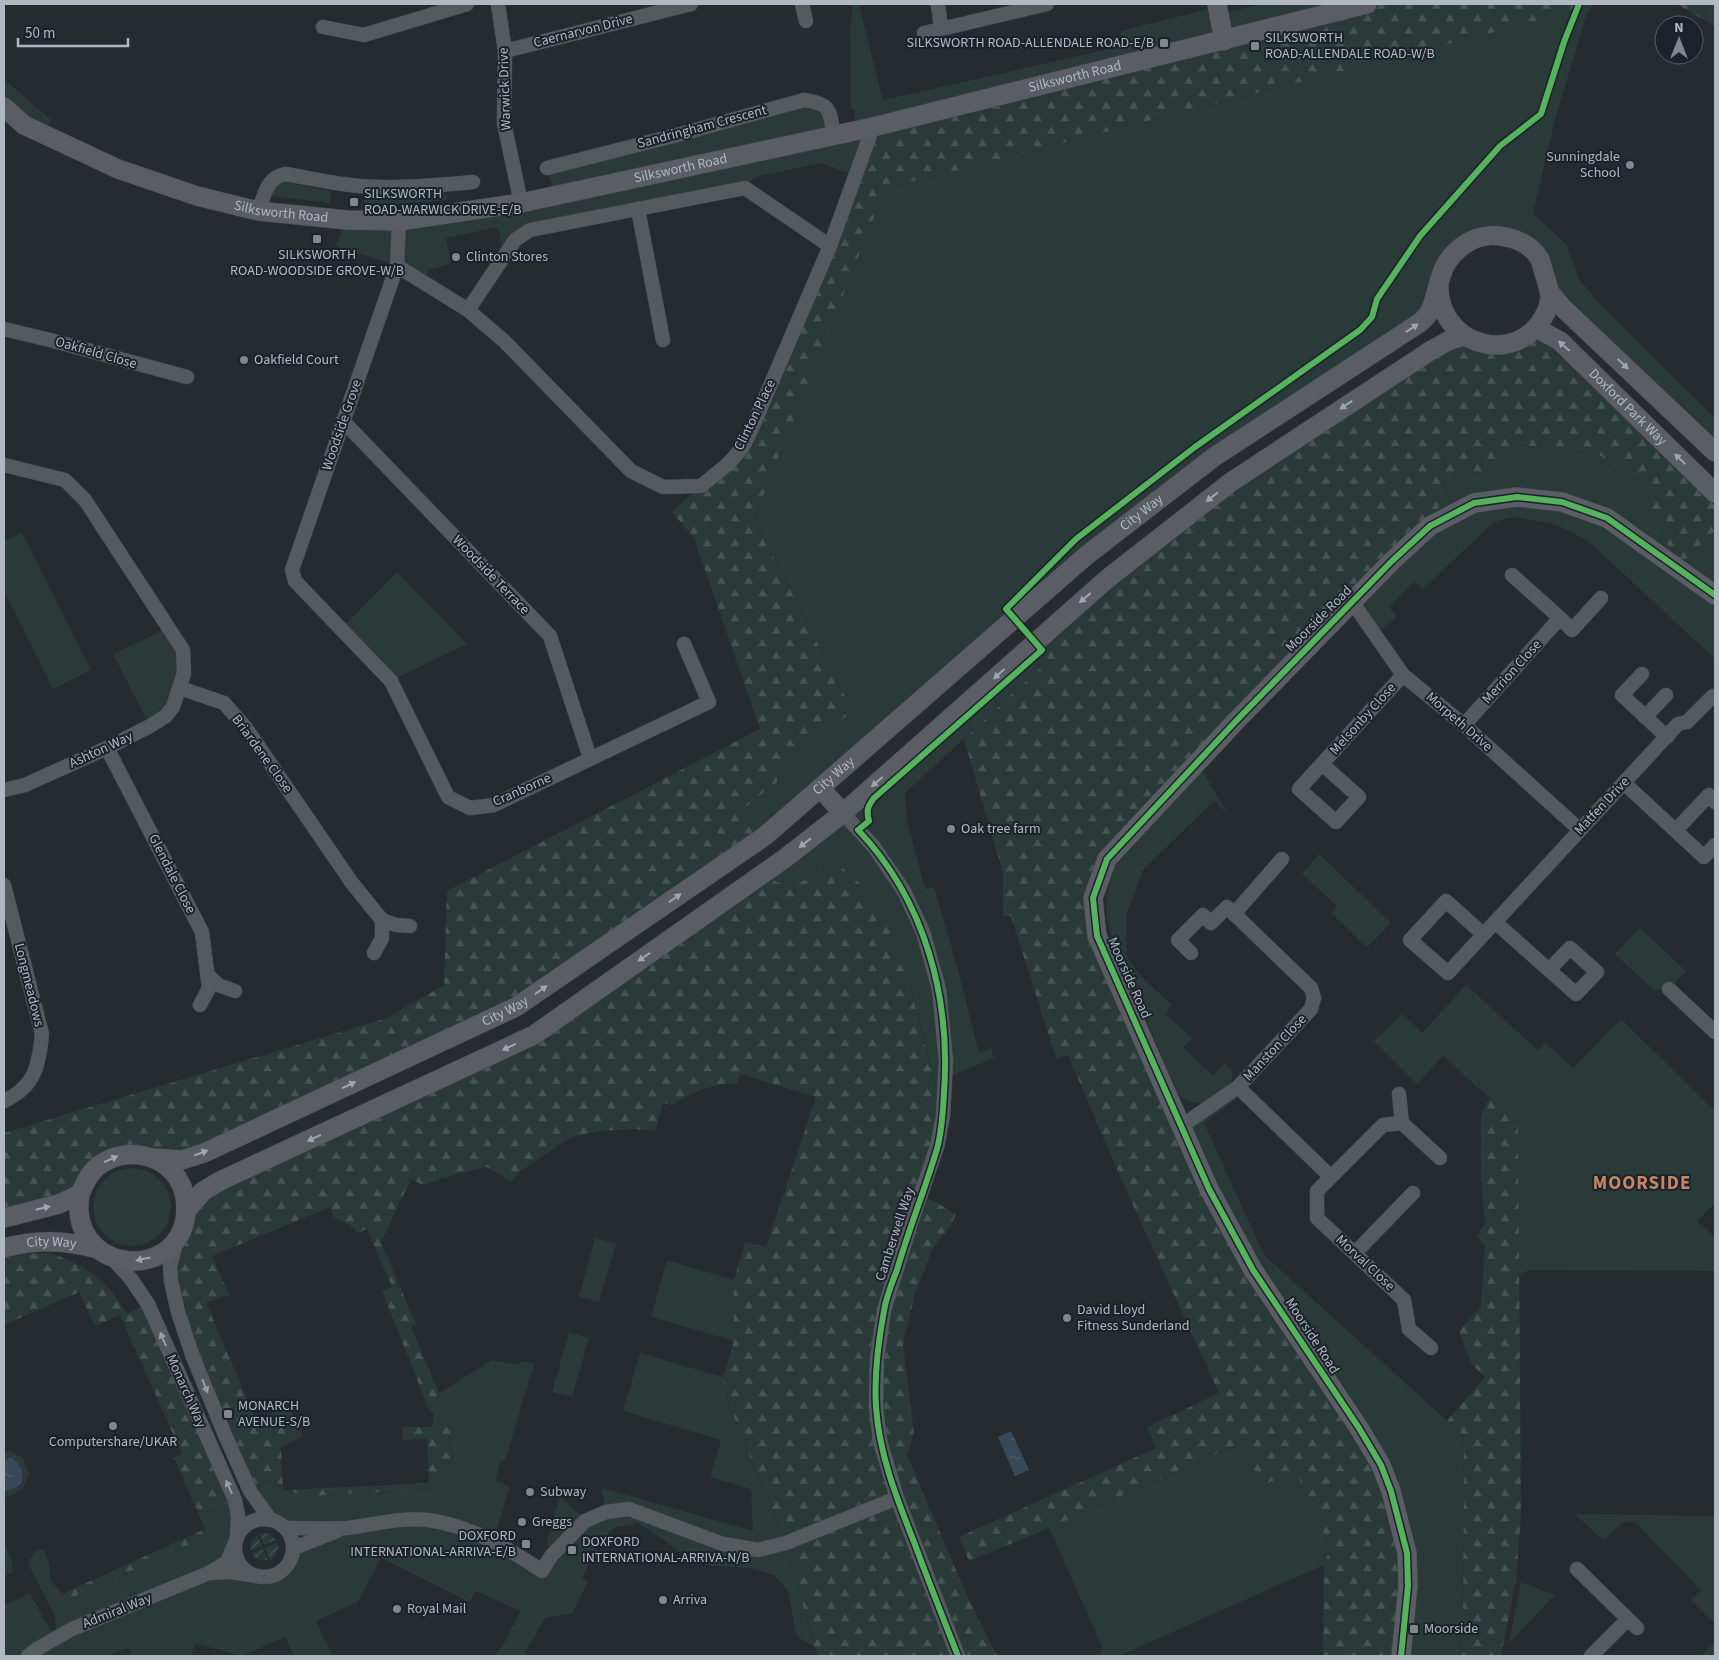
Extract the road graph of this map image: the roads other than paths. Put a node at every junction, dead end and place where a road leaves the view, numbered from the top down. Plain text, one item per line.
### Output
1 (467, 4) edge
2 (498, 4) edge
3 (691, 4) edge
4 (802, 4) edge
5 (938, 4) edge
6 (1047, 4) edge
7 (1216, 4) edge
8 (1367, 4) edge
9 (806, 21) dead end
10 (323, 27) dead end
11 (941, 28) junction
12 (924, 33) dead end
13 (1224, 41) junction
14 (505, 51) junction
15 (4, 107) edge
16 (873, 127) junction
17 (834, 136) junction
18 (547, 168) dead end
19 (473, 182) dead end
20 (521, 203) junction
21 (638, 209) junction
22 (258, 210) junction
23 (400, 221) junction
24 (830, 246) junction
25 (397, 266) junction
26 (1440, 281) junction
27 (1551, 294) junction
28 (468, 310) junction
29 (1536, 328) junction
30 (4, 330) edge
31 (1463, 336) junction
32 (662, 340) dead end
33 (187, 377) dead end
34 (343, 421) junction
35 (1715, 452) edge
36 (4, 465) edge
37 (1715, 493) edge
38 (1512, 575) dead end
39 (1711, 588) edge
40 (1601, 598) dead end
41 (1353, 603) junction
42 (329, 616) joint
43 (1560, 618) junction
44 (684, 644) dead end
45 (1642, 674) dead end
46 (1403, 675) junction
47 (180, 688) junction
48 (1666, 695) dead end
49 (1712, 696) dead end
50 (1645, 717) junction
51 (1464, 725) junction
52 (1666, 738) junction
53 (107, 748) junction
54 (590, 758) junction
55 (1322, 764) dead end
56 (1624, 783) junction
57 (820, 788) junction
58 (4, 790) edge
59 (1715, 802) edge
60 (843, 813) junction
61 (1580, 830) junction
62 (1676, 830) junction
63 (1715, 845) edge
64 (1282, 859) dead end
65 (4, 886) edge
66 (1234, 914) junction
67 (382, 920) junction
68 (1495, 922) junction
69 (410, 926) dead end
70 (1483, 934) junction
71 (374, 953) dead end
72 (1191, 953) dead end
73 (1550, 970) dead end
74 (209, 976) junction
75 (1669, 989) dead end
76 (235, 991) dead end
77 (200, 1005) dead end
78 (1715, 1032) edge
79 (1238, 1087) junction
80 (1399, 1094) dead end
81 (4, 1101) edge
82 (1402, 1123) junction
83 (1180, 1127) junction
84 (154, 1158) junction
85 (1440, 1158) dead end
86 (1331, 1177) junction
87 (1413, 1193) dead end
88 (80, 1194) junction
89 (186, 1211) junction
90 (4, 1218) edge
91 (177, 1239) junction
92 (4, 1248) edge
93 (104, 1253) junction
94 (1355, 1253) junction
95 (1431, 1348) dead end
96 (897, 1498) junction
97 (270, 1519) junction
98 (286, 1528) junction
99 (347, 1528) junction
100 (236, 1538) junction
101 (294, 1548) junction
102 (1577, 1569) dead end
103 (209, 1573) junction
104 (256, 1576) junction
105 (28, 1656) edge
106 (958, 1656) edge
107 (1401, 1656) edge
108 (1591, 1656) edge

1 - 10 street
2 - 14 street, Warwick Drive
3 - 14 street, Caernarvon Drive
4 - 9 street
5 - 11 street
6 - 11 street
7 - 13 main road
8 - 13 main road, Silksworth Road
11 - 12 street
13 - 16 main road, Silksworth Road
14 - 20 street, Warwick Drive
15 - 22 main road, Silksworth Road
16 - 17 main road, Silksworth Road
16 - 24 street, Clinton Place
17 - 18 street, Sandringham Crescent
17 - 20 main road, Silksworth Road
19 - 22 street
20 - 23 main road, Silksworth Road
21 - 24 street
21 - 28 street
21 - 32 street
22 - 23 main road, Silksworth Road
23 - 25 street, Woodside Grove
24 - 28 street, Clinton Place
25 - 28 street, Clinton Place
25 - 34 street, Woodside Grove
26 - 27 main road, Doxford Park Way
26 - 31 main road, Doxford Park Way
57 -> 26 main road, City Way
27 - 29 main road
27 -> 35 main road, Doxford Park Way
29 - 31 main road, Doxford Park Way
37 -> 29 main road, Doxford Park Way
30 - 33 street, Oakfield Close
31 -> 60 main road
34 - 42 street, Woodside Grove
34 - 54 street, Woodside Terrace
36 - 47 street
38 - 43 street
39 - 41 main road, Moorside Road
40 - 43 street
41 - 46 street, Morpeth Drive
41 - 83 main road, Moorside Road
42 - 54 street, Cranborne
43 - 51 street, Merrion Close
44 - 54 street, Cranborne
45 - 50 street
46 - 51 street, Morpeth Drive
46 - 55 street, Melsonby Close
47 - 53 street, Ashton Way
47 - 67 street, Briardene Close
48 - 50 street
49 - 52 street, Matfen Drive
50 - 52 street
51 - 61 street, Morpeth Drive
52 - 56 street, Matfen Drive
53 - 58 street, Ashton Way
53 - 74 street, Glendale Close
56 - 61 street, Matfen Drive
56 - 62 street
57 - 60 main road
84 -> 57 main road, City Way
59 - 62 street
60 -> 89 main road
60 - 96 street, Camberwell Way
61 - 68 street, Matfen Drive
62 - 63 street
64 - 66 street
65 - 81 street, Longmeadows
66 - 72 street
66 - 79 street, Manston Close
67 - 69 street
67 - 71 street
68 - 70 street, Matfen Drive
68 - 73 street
70 - 70 street, Matfen Drive
74 - 76 street
74 - 77 street, Glendale Close
75 - 78 street
79 - 83 street, Manston Close
79 - 86 street
80 - 82 street
82 - 85 street
82 - 86 street, Morval Close
83 - 107 main road, Moorside Road
88 -> 84 main road, City Way
84 - 89 main road
86 - 94 street, Morval Close
87 - 94 street
90 -> 88 main road
88 - 93 main road, City Way
89 - 91 main road
91 -> 93 main road, City Way
91 -> 97 street, Monarch Way
92 - 93 main road, City Way
100 -> 93 street, Monarch Way
94 - 95 street, Morval Close
96 - 99 street
96 - 106 street, Camberwell Way
97 - 98 street, Monarch Way
97 - 100 street
98 - 99 street
98 - 101 street
99 - 101 street
100 - 103 street, Admiral Way
100 - 104 street, Monarch Way
101 - 104 street
102 - 108 street
103 - 104 street, Admiral Way
103 - 105 street, Admiral Way

